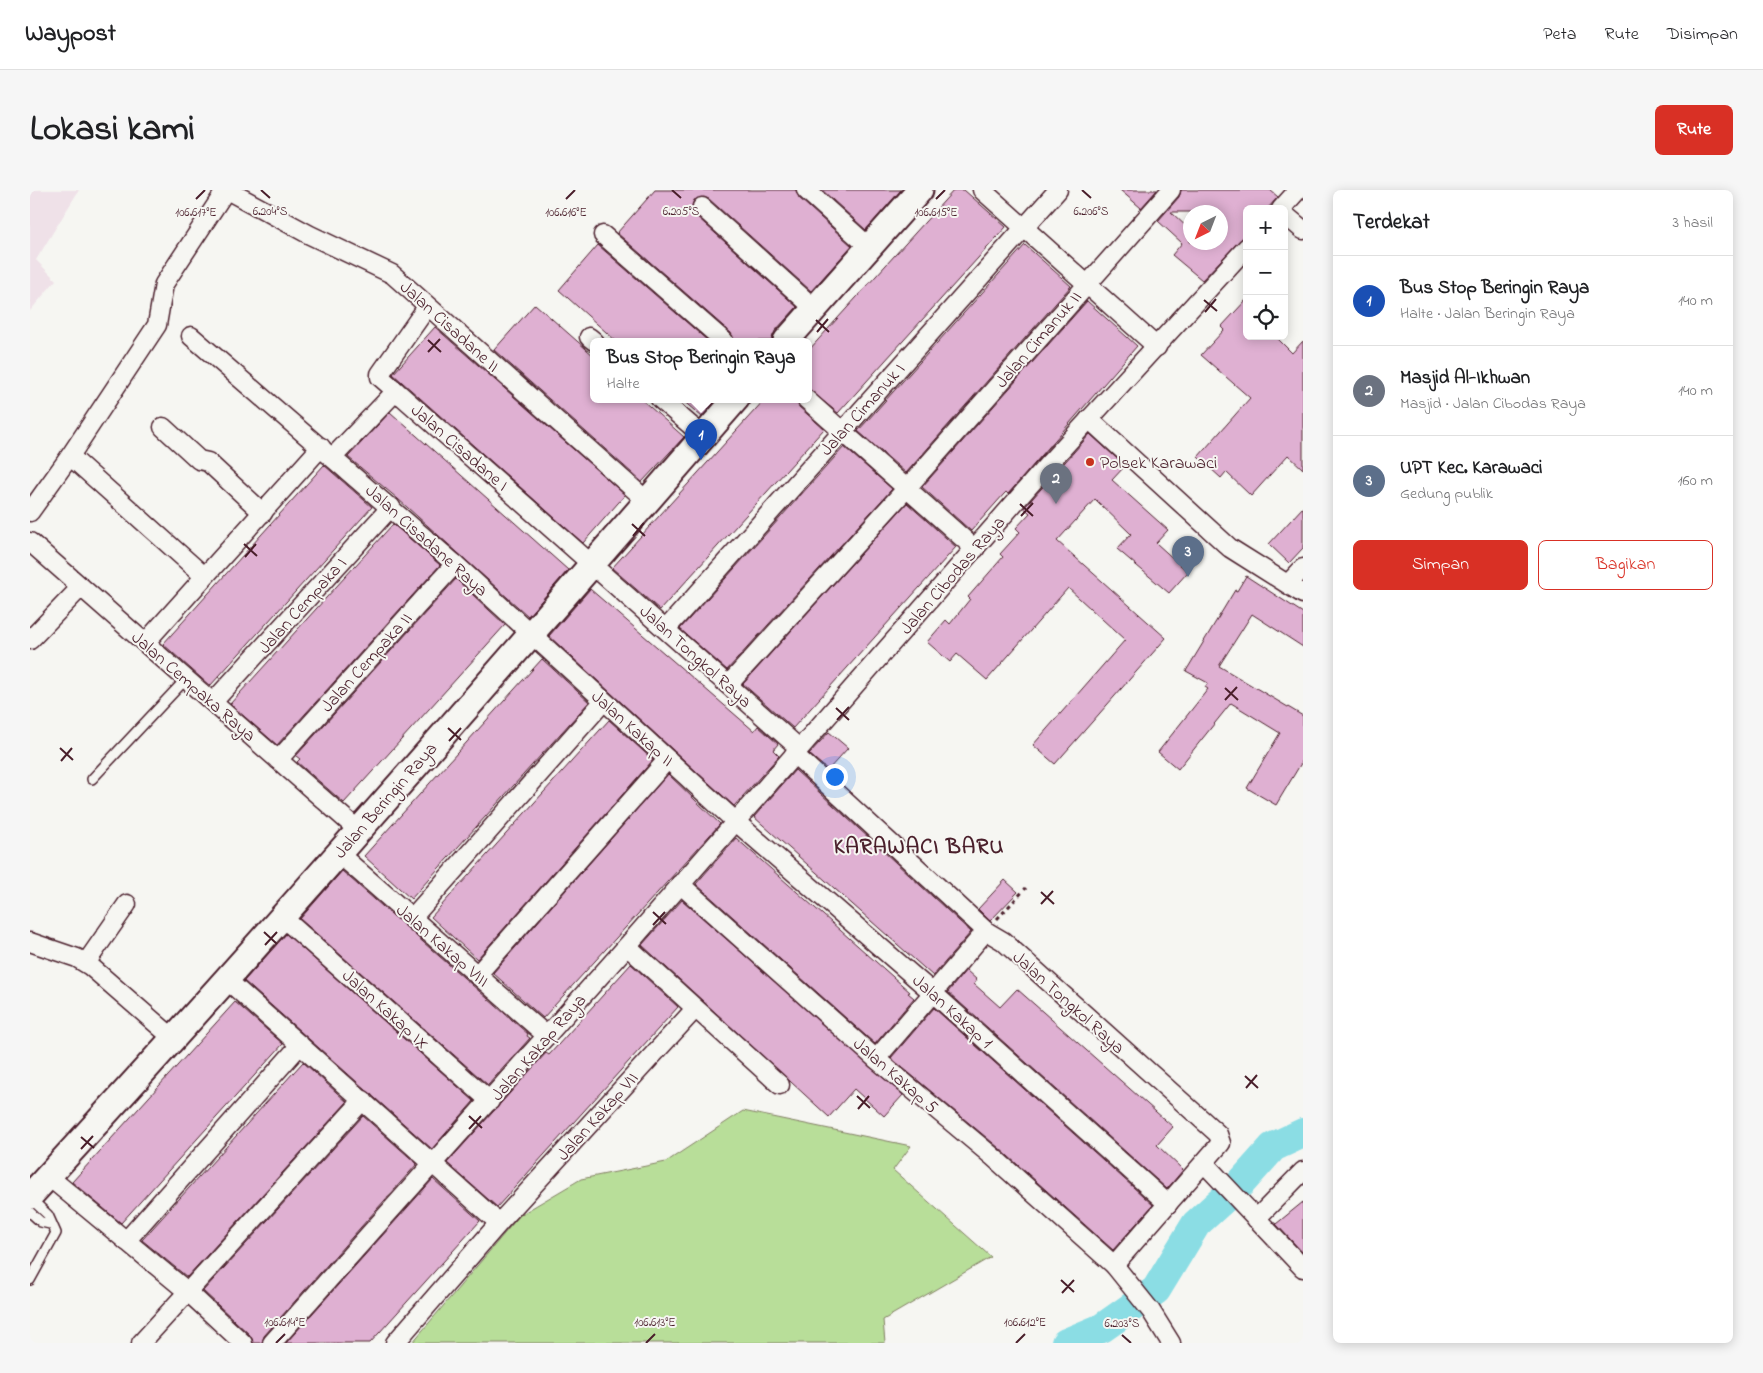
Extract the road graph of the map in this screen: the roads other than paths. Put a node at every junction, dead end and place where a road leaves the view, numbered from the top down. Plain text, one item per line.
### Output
1 (227, 190) edge
2 (806, 190) edge
3 (920, 190) edge
4 (982, 190) edge
5 (1058, 190) edge
6 (1171, 190) edge
7 (1298, 190) edge
8 (1285, 205) edge
9 (702, 207) dead end
10 (1288, 217) edge
11 (1025, 228) junction
12 (1303, 230) edge
13 (603, 235) dead end
14 (869, 247) junction
15 (1244, 250) edge
16 (1087, 284) junction
17 (427, 307) junction
18 (815, 309) junction
19 (191, 336) dead end
20 (721, 338) edge
21 (789, 338) edge
22 (1157, 347) junction
23 (396, 391) junction
24 (665, 403) edge
25 (732, 403) edge
26 (810, 403) edge
27 (1089, 419) junction
28 (163, 427) dead end
29 (842, 432) junction
30 (703, 436) junction
31 (327, 452) junction
32 (70, 456) junction
33 (906, 489) junction
34 (647, 501) junction
35 (391, 507) junction
36 (30, 512) edge
37 (263, 512) junction
38 (30, 542) edge
39 (975, 549) junction
40 (455, 564) junction
41 (593, 564) junction
42 (1303, 568) edge
43 (204, 576) junction
44 (1288, 584) junction
45 (81, 587) junction
46 (1303, 594) edge
47 (666, 628) junction
48 (531, 635) junction
49 (30, 640) edge
50 (145, 643) junction
51 (186, 679) junction
52 (729, 684) junction
53 (213, 702) junction
54 (604, 702) junction
55 (797, 751) junction
56 (278, 760) junction
57 (667, 760) junction
58 (92, 779) dead end
59 (735, 821) junction
60 (358, 830) junction
61 (338, 854) junction
62 (680, 884) junction
63 (127, 904) dead end
64 (282, 918) junction
65 (412, 918) junction
66 (986, 931) junction
67 (30, 942) edge
68 (627, 946) junction
69 (86, 963) junction
70 (477, 975) junction
71 (227, 980) junction
72 (933, 993) junction
73 (695, 1009) junction
74 (547, 1036) junction
75 (174, 1039) junction
76 (300, 1045) junction
77 (876, 1059) junction
78 (780, 1085) dead end
79 (363, 1100) junction
80 (490, 1102) junction
81 (1204, 1163) junction
82 (434, 1164) junction
83 (1303, 1171) edge
84 (48, 1176) junction
85 (30, 1197) edge
86 (1168, 1204) junction
87 (30, 1212) edge
88 (1251, 1213) junction
89 (499, 1223) junction
90 (50, 1224) junction
91 (126, 1241) junction
92 (1114, 1265) junction
93 (1303, 1268) edge
94 (30, 1280) edge
95 (188, 1292) junction
96 (141, 1343) edge
97 (243, 1343) edge
98 (272, 1343) edge
99 (395, 1343) edge
100 (1171, 1343) edge

1 - 17 street, Jalan Cisadane II
1 - 32 street
2 - 14 street
3 - 14 street
4 - 11 street
5 - 11 street, Jalan Cimanuk I
6 - 16 street, Jalan Cimanuk II
7 - 8 street
9 - 18 street
10 - 12 street
11 - 16 street
11 - 29 street, Jalan Cimanuk I
13 - 20 street
14 - 18 street
15 - 22 street, Jalan Cibodas Raya
16 - 22 street
16 - 33 street, Jalan Cimanuk II
17 - 23 street
17 - 34 street, Jalan Cisadane II
18 - 21 street
19 - 31 street, Jalan Cisadane Raya
22 - 27 street, Jalan Cibodas Raya
23 - 31 street, Jalan Cisadane I
23 - 41 street, Jalan Cisadane I
24 - 30 street
25 - 30 street, Jalan Beringin Raya
26 - 29 street
27 - 39 street, Jalan Cibodas Raya
27 - 44 street
28 - 37 street
29 - 33 street
29 - 47 street, Jalan Cimanuk I
30 - 34 street, Jalan Beringin Raya
31 - 35 street, Jalan Cisadane Raya
31 - 37 street, Jalan Cisadane I
32 - 36 street
32 - 43 street
33 - 39 street
33 - 52 street, Jalan Cimanuk II
34 - 41 street, Jalan Beringin Raya
35 - 40 street, Jalan Cisadane Raya
35 - 53 street, Jalan Cempaka I
37 - 43 street, Jalan Cisadane I
38 - 45 street, Jalan Cempaka Raya
39 - 55 street, Jalan Cibodas Raya
40 - 48 street, Jalan Cisadane Raya
40 - 56 street, Jalan Cempaka II
41 - 47 street, Jalan Tongkol Raya
41 - 48 street, Jalan Beringin Raya
42 - 44 street
43 - 50 street, Jalan Cisadane I
44 - 46 street
45 - 49 street
45 - 50 street, Jalan Cempaka Raya
47 - 52 street, Jalan Tongkol Raya
48 - 54 street, Jalan Kakap II
48 - 60 street, Jalan Beringin Raya
50 - 51 street, Jalan Cempaka Raya
51 - 53 street, Jalan Cempaka Raya
51 - 58 lane
52 - 55 street, Jalan Tongkol Raya
53 - 56 street, Jalan Cempaka Raya
54 - 57 street, Jalan Kakap II
54 - 65 street
55 - 59 street, Jalan Kakap Raya
55 - 66 street, Jalan Tongkol Raya
56 - 60 street, Jalan Cempaka Raya
57 - 59 street, Jalan Kakap II
57 - 70 street
59 - 62 street, Jalan Kakap Raya
59 - 72 street, Jalan Kakap 1
60 - 61 street, Jalan Beringin Raya
61 - 64 street, Jalan Beringin Raya
61 - 65 street, Jalan Kakap VIII
62 - 68 street, Jalan Kakap Raya
62 - 77 street, Jalan Kakap 5
63 - 69 street
64 - 71 street, Jalan Beringin Raya
64 - 80 street, Jalan Kakap IX
65 - 70 street, Jalan Kakap VIII
66 - 72 street
66 - 81 street, Jalan Tongkol Raya
67 - 69 street
68 - 73 street
68 - 74 street, Jalan Kakap Raya
69 - 75 street
70 - 74 street, Jalan Kakap VIII
71 - 75 street, Jalan Beringin Raya
71 - 76 street
72 - 77 street
72 - 86 street, Jalan Kakap 1
73 - 78 street
73 - 89 street, Jalan Kakap VII
74 - 80 street, Jalan Kakap Raya
75 - 84 street, Jalan Beringin Raya
76 - 79 street
76 - 91 street
77 - 92 street, Jalan Kakap 5
79 - 82 street
79 - 95 street
80 - 82 street, Jalan Kakap Raya
81 - 86 street, Jalan Tongkol Raya
81 - 88 street
82 - 89 street
82 - 98 street, Jalan Kakap Raya
83 - 88 street
84 - 85 street, Jalan Beringin Raya
84 - 91 street
85 - 90 lane
86 - 92 street, Jalan Tongkol Raya
87 - 90 lane
88 - 93 street
89 - 99 street, Jalan Kakap VII
90 - 94 lane
91 - 95 street
92 - 100 street, Jalan Kakap 5
95 - 96 street
95 - 97 street

